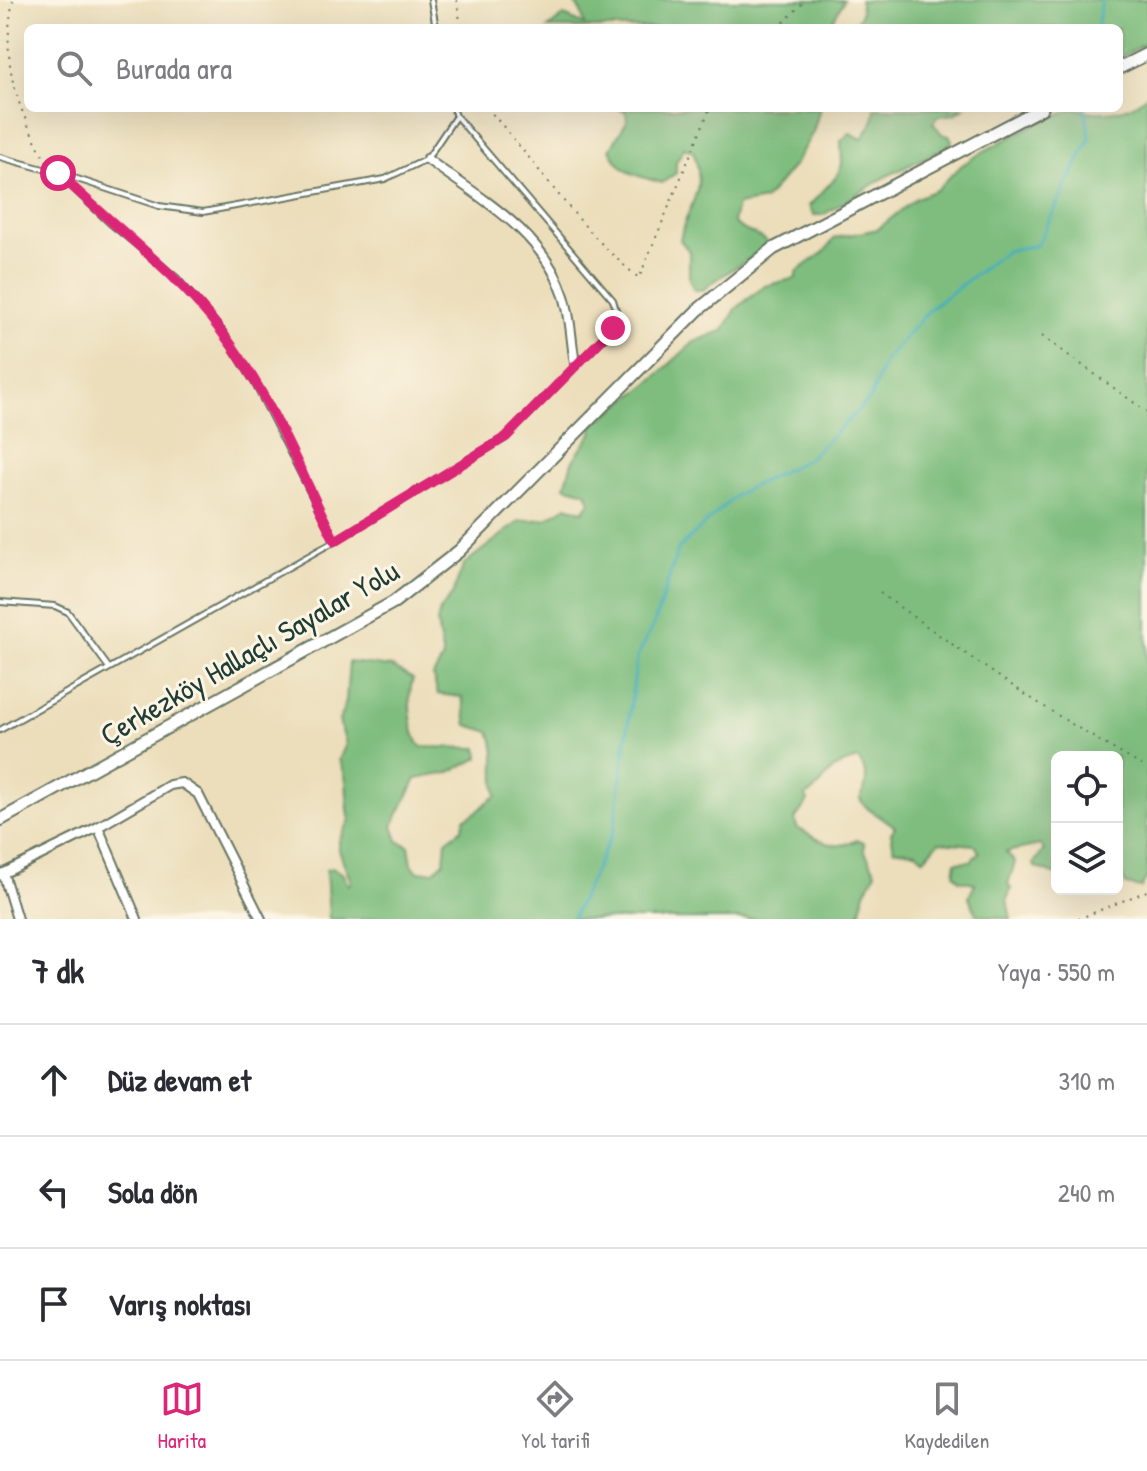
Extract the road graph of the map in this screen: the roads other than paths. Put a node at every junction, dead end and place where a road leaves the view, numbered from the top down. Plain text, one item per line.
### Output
1 (431, 0) edge
2 (435, 24) edge
3 (1147, 54) edge
4 (1123, 66) edge
5 (454, 112) edge
6 (1034, 112) edge
7 (456, 116) junction
8 (0, 157) edge
9 (427, 159) junction
10 (58, 173) junction
11 (575, 363) junction
12 (335, 541) junction
13 (0, 602) edge
14 (109, 668) junction
15 (0, 730) edge
16 (0, 820) edge
17 (98, 827) junction
18 (1, 874) edge
19 (17, 919) edge
20 (137, 919) edge
21 (261, 919) edge

1 - 2 lane
3 - 4 main road
5 - 7 lane
6 - 16 main road, Çerkezköy Hallaçlı Sayalar Yolu
7 - 9 lane
7 - 11 lane
8 - 10 lane
9 - 10 lane
9 - 11 street
10 - 12 lane
11 - 12 lane
12 - 14 lane
13 - 14 lane
14 - 15 lane
17 - 18 street
17 - 20 street
17 - 21 street
18 - 19 street

